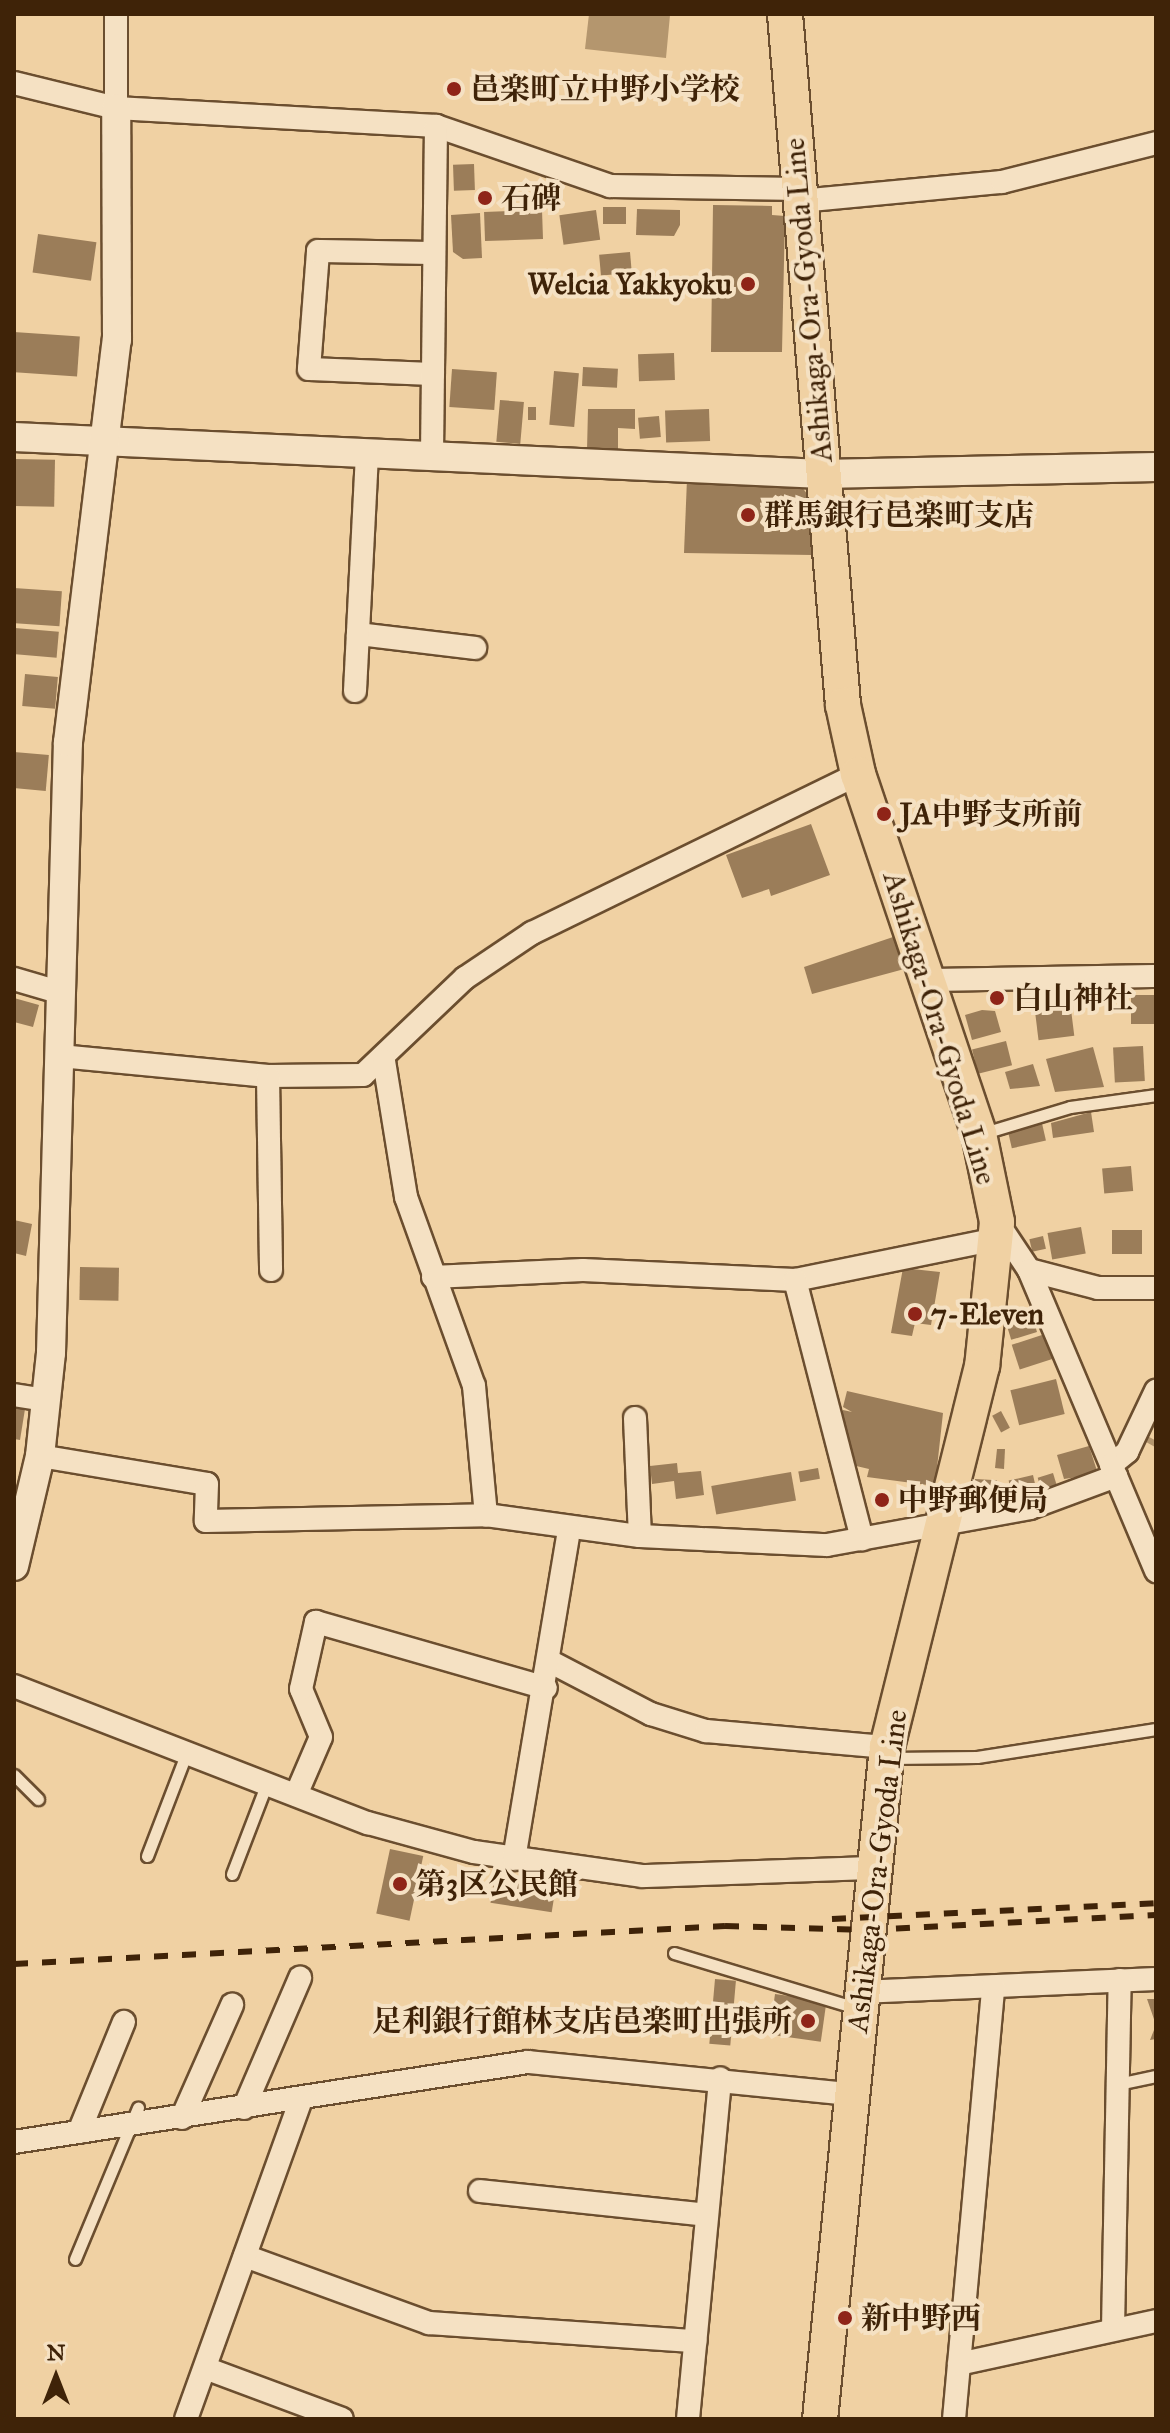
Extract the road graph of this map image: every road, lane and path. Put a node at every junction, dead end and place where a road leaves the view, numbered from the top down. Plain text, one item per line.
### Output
1 (116, 14) edge
2 (785, 14) edge
3 (14, 83) edge
4 (116, 108) junction
5 (436, 126) junction
6 (1156, 143) edge
7 (800, 195) junction
8 (434, 253) junction
9 (433, 374) junction
10 (14, 437) edge
11 (108, 441) junction
12 (367, 451) junction
13 (432, 453) junction
14 (1156, 467) edge
15 (822, 474) junction
16 (358, 634) junction
17 (475, 648) dead end
18 (355, 691) dead end
19 (858, 774) junction
20 (1156, 976) edge
21 (14, 979) edge
22 (930, 980) junction
23 (62, 993) junction
24 (60, 1056) junction
25 (384, 1061) junction
26 (268, 1076) junction
27 (1156, 1095) edge
28 (979, 1134) junction
29 (997, 1231) junction
30 (271, 1270) dead end
31 (1029, 1270) junction
32 (433, 1277) junction
33 (795, 1280) junction
34 (1156, 1288) edge
35 (1156, 1391) edge
36 (14, 1395) edge
37 (47, 1400) junction
38 (635, 1418) dead end
39 (40, 1456) junction
40 (1113, 1471) junction
41 (486, 1515) junction
42 (943, 1528) junction
43 (569, 1529) junction
44 (640, 1536) junction
45 (862, 1540) junction
46 (14, 1566) edge
47 (1156, 1571) edge
48 (551, 1662) junction
49 (14, 1686) edge
50 (546, 1688) junction
51 (1156, 1729) edge
52 (187, 1752) junction
53 (886, 1752) junction
54 (14, 1775) edge
55 (267, 1783) junction
56 (296, 1795) junction
57 (38, 1799) dead end
58 (147, 1856) dead end
59 (514, 1859) junction
60 (873, 1868) junction
61 (232, 1874) dead end
62 (674, 1953) dead end
63 (300, 1978) dead end
64 (1156, 1979) edge
65 (1120, 1980) junction
66 (993, 1987) junction
67 (860, 2001) junction
68 (232, 2005) dead end
69 (124, 2022) dead end
70 (1156, 2076) edge
71 (720, 2078) junction
72 (1118, 2084) junction
73 (851, 2094) junction
74 (301, 2099) junction
75 (244, 2108) junction
76 (134, 2117) junction
77 (182, 2118) junction
78 (79, 2132) junction
79 (14, 2142) edge
80 (480, 2191) dead end
81 (707, 2215) junction
82 (245, 2256) junction
83 (75, 2259) dead end
84 (1156, 2321) edge
85 (1113, 2329) junction
86 (695, 2341) junction
87 (959, 2364) junction
88 (205, 2368) junction
89 (186, 2419) edge
90 (342, 2419) edge
91 (688, 2419) edge
92 (820, 2419) edge
93 (954, 2419) edge

1 - 4 street
2 - 7 main road, Ashikaga-Ora-Gyoda Line
3 - 4 street
4 - 5 street
4 - 11 street
5 - 7 street
5 - 8 street
6 - 7 street
7 - 15 main road, Ashikaga-Ora-Gyoda Line
8 - 9 street
8 - 9 street
9 - 13 street
10 - 11 street
11 - 12 street
11 - 23 street
12 - 13 street
12 - 16 street
13 - 15 street
14 - 15 street
15 - 19 main road, Ashikaga-Ora-Gyoda Line
16 - 17 street
16 - 18 street
19 - 22 main road, Ashikaga-Ora-Gyoda Line
19 - 25 street
20 - 22 street
21 - 23 street
22 - 28 main road, Ashikaga-Ora-Gyoda Line
23 - 24 street
24 - 26 street
24 - 37 street
25 - 26 street
25 - 32 street
26 - 30 street
27 - 28 lane
28 - 29 main road, Ashikaga-Ora-Gyoda Line
29 - 31 street
29 - 33 street
29 - 42 main road, Ashikaga-Ora-Gyoda Line
31 - 34 street
31 - 40 street
32 - 33 street
32 - 41 street
33 - 45 street
35 - 40 street
36 - 37 street
37 - 39 street
38 - 44 street
39 - 41 street
39 - 46 street
40 - 42 street
40 - 47 street
41 - 43 street
42 - 45 street
42 - 53 main road, Ashikaga-Ora-Gyoda Line
43 - 44 street
43 - 48 street
44 - 45 street
48 - 50 street
48 - 53 street
49 - 52 street
50 - 56 street
50 - 59 street
51 - 53 lane
52 - 55 street
52 - 58 lane
53 - 60 main road, Ashikaga-Ora-Gyoda Line
54 - 57 lane
55 - 56 street
55 - 61 lane
56 - 59 street
59 - 60 street
60 - 67 main road, Ashikaga-Ora-Gyoda Line
62 - 67 lane
63 - 75 street
64 - 65 street
65 - 66 street
65 - 72 street
66 - 67 street
66 - 87 street
67 - 73 main road, Ashikaga-Ora-Gyoda Line
68 - 77 street
69 - 78 street
70 - 72 lane
71 - 73 street
71 - 74 street
71 - 81 street
72 - 85 street
73 - 92 main road, Ashikaga-Ora-Gyoda Line
74 - 75 street
74 - 82 street
75 - 77 street
76 - 77 street
76 - 78 street
76 - 83 lane
78 - 79 street
80 - 81 street
81 - 86 street
82 - 86 street
82 - 88 street
84 - 85 street
85 - 87 street
86 - 91 street
87 - 93 street
88 - 89 street
88 - 90 street

